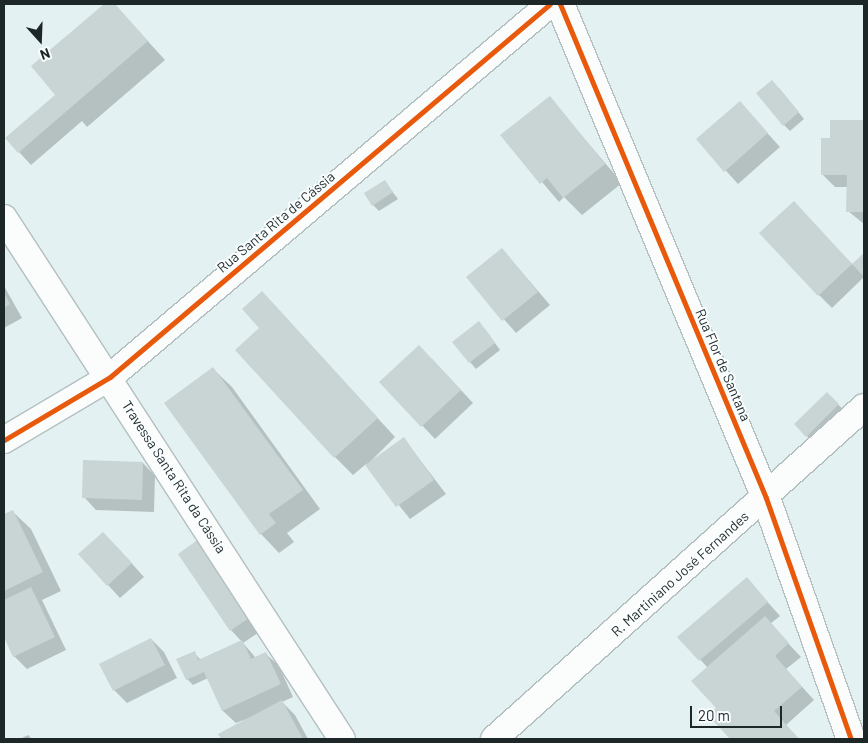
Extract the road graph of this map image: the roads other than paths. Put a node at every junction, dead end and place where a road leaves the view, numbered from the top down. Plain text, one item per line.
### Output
1 (550, 4) edge
2 (560, 4) edge
3 (4, 218) edge
4 (110, 377) junction
5 (864, 408) edge
6 (4, 440) edge
7 (766, 498) junction
8 (342, 739) edge
9 (494, 739) edge
10 (851, 739) edge

1 - 4 street, Rua Santa Rita de Cássia
2 - 7 street, Rua Flor de Santana
3 - 4 street, Travessa Santa Rita da Cássia
4 - 6 street, Rua Santa Rita de Cássia
4 - 8 street, Travessa Santa Rita da Cássia
5 - 7 street, R. Martiniano José Fernandes
7 - 9 street, R. Martiniano José Fernandes
7 - 10 street, Rua Flor de Santana

